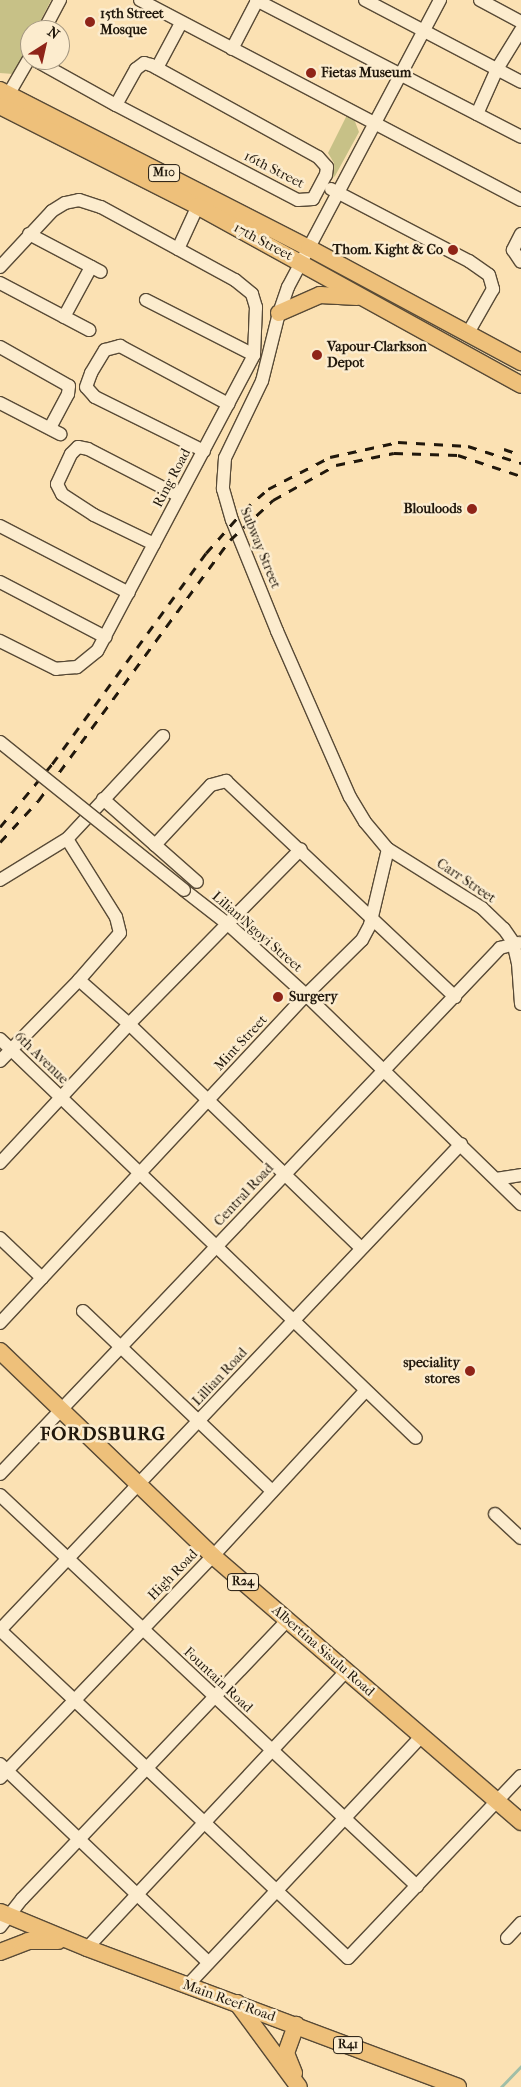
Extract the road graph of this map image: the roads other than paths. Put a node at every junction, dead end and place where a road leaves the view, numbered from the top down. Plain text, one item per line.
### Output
1 (60, 0) edge
2 (140, 0) edge
3 (256, 0) edge
4 (365, 0) edge
5 (440, 0) edge
6 (480, 0) edge
7 (49, 20) edge
8 (521, 22) edge
9 (181, 23) junction
10 (521, 30) edge
11 (424, 31) junction
12 (232, 49) junction
13 (157, 68) junction
14 (497, 69) junction
15 (22, 70) edge
16 (53, 70) edge
17 (399, 76) junction
18 (521, 82) edge
19 (2, 101) edge
20 (116, 105) junction
21 (478, 114) junction
22 (375, 124) junction
23 (521, 137) edge
24 (322, 185) junction
25 (337, 192) junction
26 (200, 200) junction
27 (521, 200) edge
28 (29, 234) junction
29 (521, 234) edge
30 (309, 248) junction
31 (178, 249) junction
32 (301, 262) junction
33 (521, 262) edge
34 (0, 268) edge
35 (0, 283) edge
36 (360, 297) junction
37 (146, 300) dead end
38 (278, 313) junction
39 (64, 317) junction
40 (89, 330) dead end
41 (468, 333) junction
42 (0, 347) edge
43 (254, 355) junction
44 (521, 362) edge
45 (521, 385) edge
46 (0, 403) edge
47 (228, 404) junction
48 (204, 451) junction
49 (179, 496) junction
50 (0, 526) edge
51 (154, 544) junction
52 (0, 582) edge
53 (129, 593) junction
54 (105, 637) junction
55 (0, 641) edge
56 (163, 736) dead end
57 (0, 742) edge
58 (103, 799) junction
59 (67, 839) junction
60 (155, 845) junction
61 (301, 849) junction
62 (388, 849) junction
63 (0, 880) edge
64 (198, 882) dead end
65 (372, 917) junction
66 (229, 925) junction
67 (517, 943) edge
68 (79, 980) junction
69 (306, 995) junction
70 (455, 997) junction
71 (521, 1004) edge
72 (129, 1024) junction
73 (0, 1039) edge
74 (10, 1050) junction
75 (0, 1061) edge
76 (385, 1069) junction
77 (61, 1098) junction
78 (208, 1100) junction
79 (462, 1144) junction
80 (0, 1163) edge
81 (140, 1173) junction
82 (284, 1175) junction
83 (521, 1175) edge
84 (496, 1179) junction
85 (521, 1204) edge
86 (0, 1238) edge
87 (216, 1247) junction
88 (361, 1248) junction
89 (42, 1278) junction
90 (83, 1311) dead end
91 (294, 1320) junction
92 (0, 1323) edge
93 (120, 1346) junction
94 (0, 1351) edge
95 (365, 1391) junction
96 (61, 1410) junction
97 (199, 1422) junction
98 (416, 1438) dead end
99 (0, 1474) edge
100 (139, 1484) junction
101 (272, 1491) junction
102 (0, 1494) edge
103 (495, 1514) dead end
104 (521, 1538) edge
105 (213, 1556) junction
106 (67, 1559) junction
107 (288, 1620) junction
108 (0, 1630) edge
109 (142, 1630) junction
110 (346, 1671) junction
111 (214, 1698) junction
112 (74, 1701) junction
113 (422, 1736) junction
114 (272, 1751) junction
115 (145, 1768) junction
116 (2, 1771) edge
117 (521, 1776) edge
118 (497, 1801) junction
119 (346, 1819) junction
120 (203, 1822) junction
121 (521, 1822) edge
122 (79, 1840) junction
123 (417, 1886) junction
124 (275, 1890) junction
125 (136, 1893) junction
126 (2, 1916) edge
127 (521, 1922) edge
128 (507, 1938) dead end
129 (68, 1941) junction
130 (87, 1948) junction
131 (0, 1952) edge
132 (208, 1962) junction
133 (187, 1986) junction
134 (237, 2003) junction
135 (296, 2025) junction
136 (299, 2087) edge
137 (303, 2087) edge
138 (458, 2087) edge

1 - 7 street
2 - 9 street
3 - 12 street
3 - 17 street
4 - 11 street
5 - 11 street, Subway Street
6 - 8 street
9 - 12 street
9 - 13 street
10 - 14 street
11 - 14 street
11 - 17 street, Subway Street
12 - 22 street
13 - 20 street
13 - 24 street
14 - 18 street
14 - 21 street
15 - 19 street
16 - 20 street, 16th Street
17 - 21 street
17 - 22 street, Subway Street
19 - 26 main road, 17th Street / M10
20 - 24 street, 16th Street
21 - 23 street
22 - 25 street, Subway Street
22 - 27 street
24 - 25 street, 16th Street
25 - 30 street, Subway Street
25 - 41 street, 16th Street
26 - 30 main road, 17th Street / M10
26 - 31 street
26 - 32 main road, 17th Street / M10
28 - 31 street, Ring Road
28 - 34 street, Ring Road
28 - 39 street
29 - 33 street
30 - 32 street, Subway Street
30 - 41 main road, 17th Street / M10
31 - 43 street, Ring Road
32 - 36 main road, 17th Street / M10
32 - 38 street, Subway Street
35 - 39 street
36 - 38 main road
36 - 45 main road, 17th Street / M10
37 - 43 street
38 - 62 street, Subway Street
39 - 40 street
41 - 44 main road, 17th Street / M10
42 - 46 street
43 - 47 street, Ring Road
47 - 48 street, Ring Road
47 - 48 street
48 - 49 street, Ring Road
49 - 51 street, Ring Road
49 - 51 street
50 - 53 street
51 - 53 street, Ring Road
52 - 54 street
53 - 54 street, Ring Road
54 - 55 street, Ring Road
56 - 58 street
57 - 66 street, Lilian Ngoyi Street, bridge
58 - 59 street
58 - 60 street
59 - 63 street
59 - 68 street
60 - 61 street
60 - 64 street
61 - 65 street
61 - 66 street
62 - 65 street, Mint Street
62 - 67 street, Carr Street
65 - 69 street, Mint Street
65 - 70 street
66 - 69 street, Lilian Ngoyi Street
66 - 72 street
67 - 70 street, Central Road
67 - 71 street
68 - 72 street
68 - 74 street
69 - 76 street, Lilian Ngoyi Street
69 - 78 street, Mint Street
70 - 76 street, Central Road
72 - 77 street
72 - 78 street
73 - 74 street, 6th Avenue
74 - 75 street
74 - 77 street, 6th Avenue
76 - 79 street, Lilian Ngoyi Street
76 - 82 street, Central Road
77 - 80 street
77 - 81 street, 6th Avenue
78 - 81 street, Mint Street
78 - 82 street
79 - 84 street, Lilian Ngoyi Street
79 - 88 street, Lillian Road
81 - 87 street, 6th Avenue
81 - 89 street, Mint Street
82 - 87 street, Central Road
82 - 88 street
83 - 84 street
84 - 85 street, Lilian Ngoyi Street
86 - 89 street
87 - 91 street, 6th Avenue
87 - 93 street, Central Road
88 - 91 street, Lillian Road
89 - 92 street, Mint Street
90 - 93 street
91 - 95 street, 6th Avenue
91 - 97 street, Lillian Road
93 - 96 street, Central Road
93 - 97 street
94 - 96 main road, Albertina Sisulu Road / R24
95 - 98 street, 6th Avenue
95 - 101 street, High Road
96 - 99 street, Central Road
96 - 100 main road, Albertina Sisulu Road / R24
97 - 100 street, Lillian Road
97 - 101 street
100 - 105 main road, Albertina Sisulu Road / R24
100 - 106 street, Lillian Road
101 - 105 street, High Road
102 - 106 street, Fountain Road
103 - 104 street
105 - 107 main road, Albertina Sisulu Road / R24
105 - 109 street, High Road
106 - 108 street, Lillian Road
106 - 109 street, Fountain Road
107 - 110 main road, Albertina Sisulu Road / R24
107 - 111 street
108 - 112 street
109 - 111 street, Fountain Road
109 - 112 street, High Road
110 - 113 main road, Albertina Sisulu Road / R24
110 - 114 street
111 - 114 street, Fountain Road
111 - 115 street
112 - 115 street
112 - 116 street, High Road
113 - 118 main road, Albertina Sisulu Road / R24
113 - 119 street
114 - 119 street, Fountain Road
114 - 120 street
115 - 120 street
115 - 122 street
116 - 122 street
117 - 118 street
118 - 121 main road, Albertina Sisulu Road / R24
118 - 123 street
119 - 123 street, Fountain Road
119 - 124 street
120 - 124 street
120 - 125 street
122 - 125 street
122 - 126 street
123 - 124 street
124 - 132 street
125 - 130 street
125 - 132 street
126 - 129 main road, Main Reef Road / R41
127 - 128 street
129 - 130 main road, Main Reef Road / R41
129 - 131 main road
130 - 133 main road, Main Reef Road / R41
132 - 133 street
133 - 134 main road, Main Reef Road / R41
134 - 135 main road, Main Reef Road / R41
134 - 136 main road
135 - 137 main road
135 - 138 main road, Main Reef Road / R41

